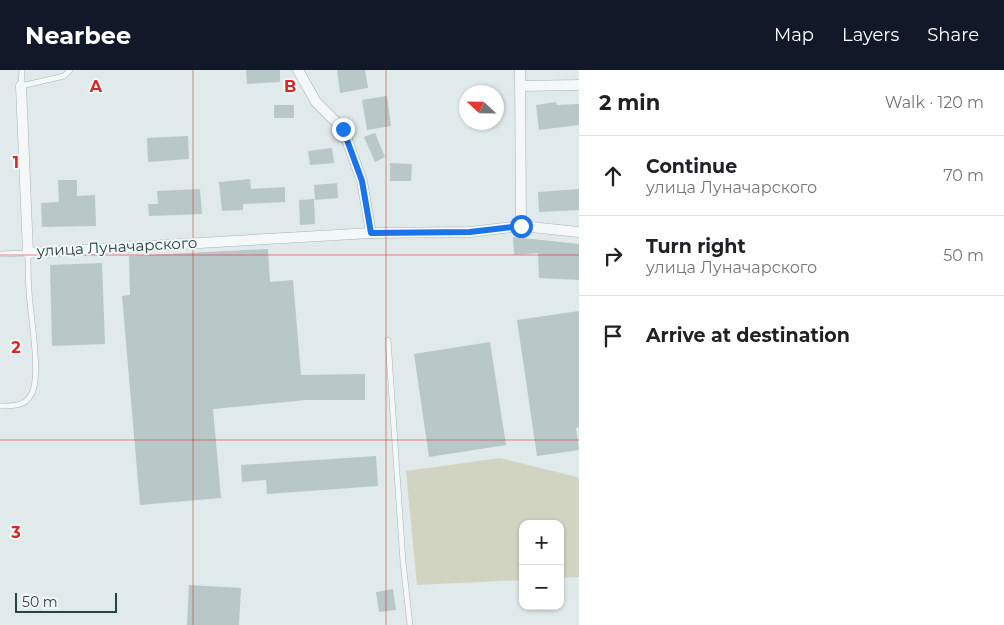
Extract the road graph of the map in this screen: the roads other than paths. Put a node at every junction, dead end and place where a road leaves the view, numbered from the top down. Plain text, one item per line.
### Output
1 (22, 70) edge
2 (70, 70) edge
3 (298, 70) edge
4 (520, 70) edge
5 (579, 85) edge
6 (21, 86) junction
7 (520, 86) junction
8 (521, 226) junction
9 (579, 232) edge
10 (371, 233) junction
11 (28, 252) junction
12 (0, 254) edge
13 (388, 340) dead end
14 (0, 406) edge
15 (410, 625) edge

1 - 6 lane
2 - 6 lane
3 - 10 street
4 - 7 street
5 - 7 street
6 - 11 street, улица Луначарского
7 - 8 street
8 - 9 street, улица Луначарского
8 - 10 street, улица Луначарского
10 - 11 street, улица Луначарского
11 - 12 lane
11 - 14 lane
13 - 15 lane

